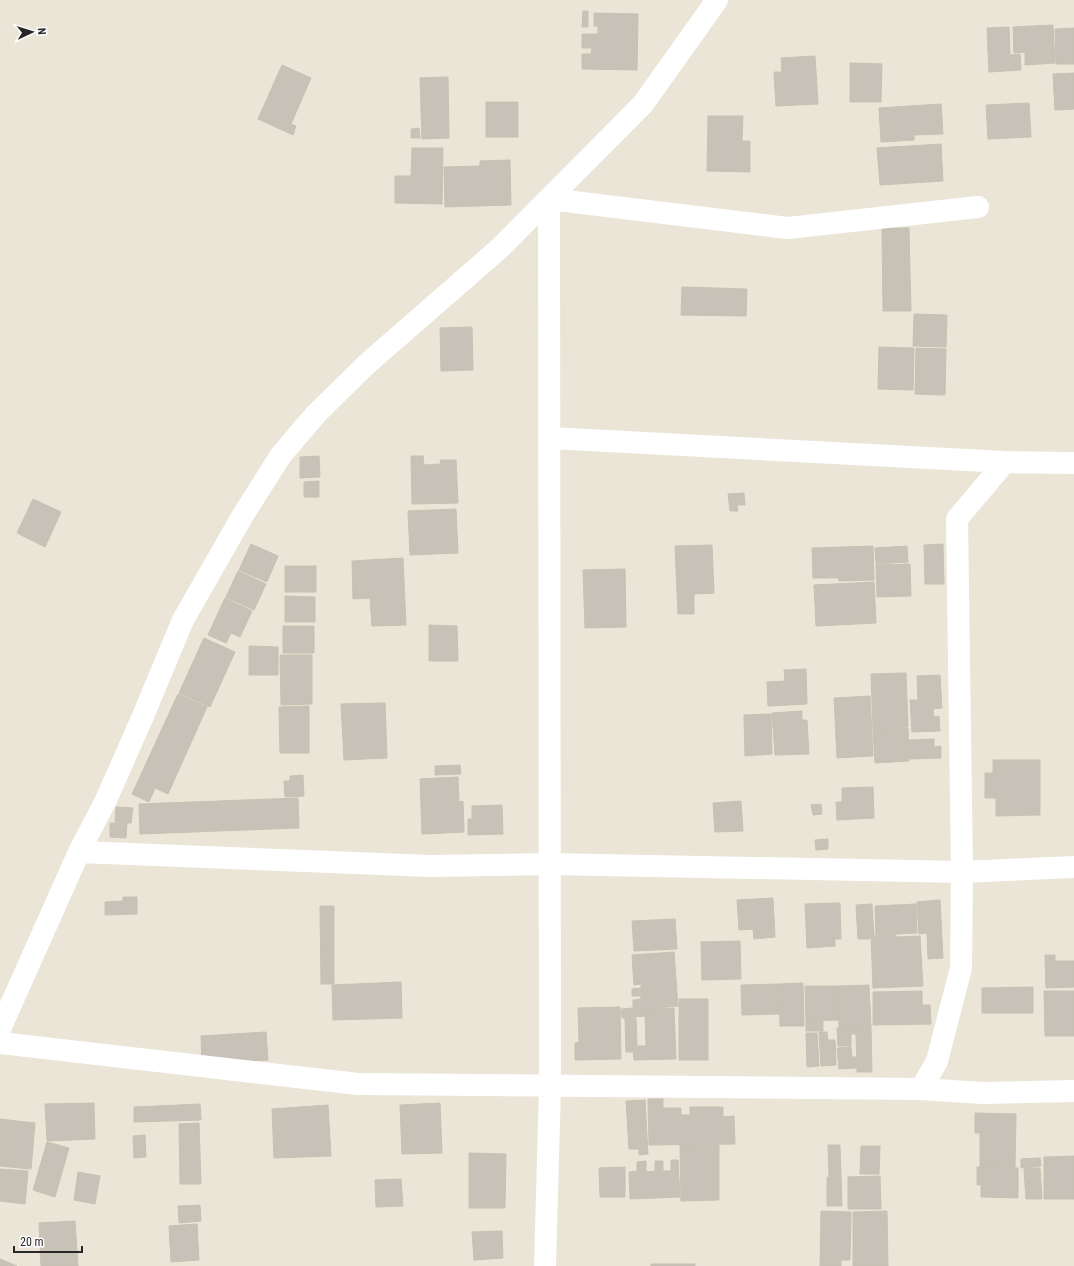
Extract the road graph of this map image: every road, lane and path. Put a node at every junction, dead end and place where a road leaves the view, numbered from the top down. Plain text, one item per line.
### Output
1 (717, 0) edge
2 (549, 199) junction
3 (978, 207) dead end
4 (550, 438) junction
5 (1005, 462) junction
6 (1074, 463) edge
7 (79, 852) junction
8 (550, 864) junction
9 (1074, 867) edge
10 (962, 872) junction
11 (0, 1029) edge
12 (0, 1043) edge
13 (550, 1086) junction
14 (922, 1089) junction
15 (1074, 1091) edge
16 (545, 1266) edge

1 - 2 street
2 - 3 street
2 - 4 street
2 - 7 street
4 - 5 street
4 - 8 street
5 - 6 street
5 - 10 street
7 - 8 street
7 - 11 street
8 - 10 street
8 - 13 street
9 - 10 street
10 - 14 street
12 - 13 street
13 - 14 street
13 - 16 street
14 - 15 street

